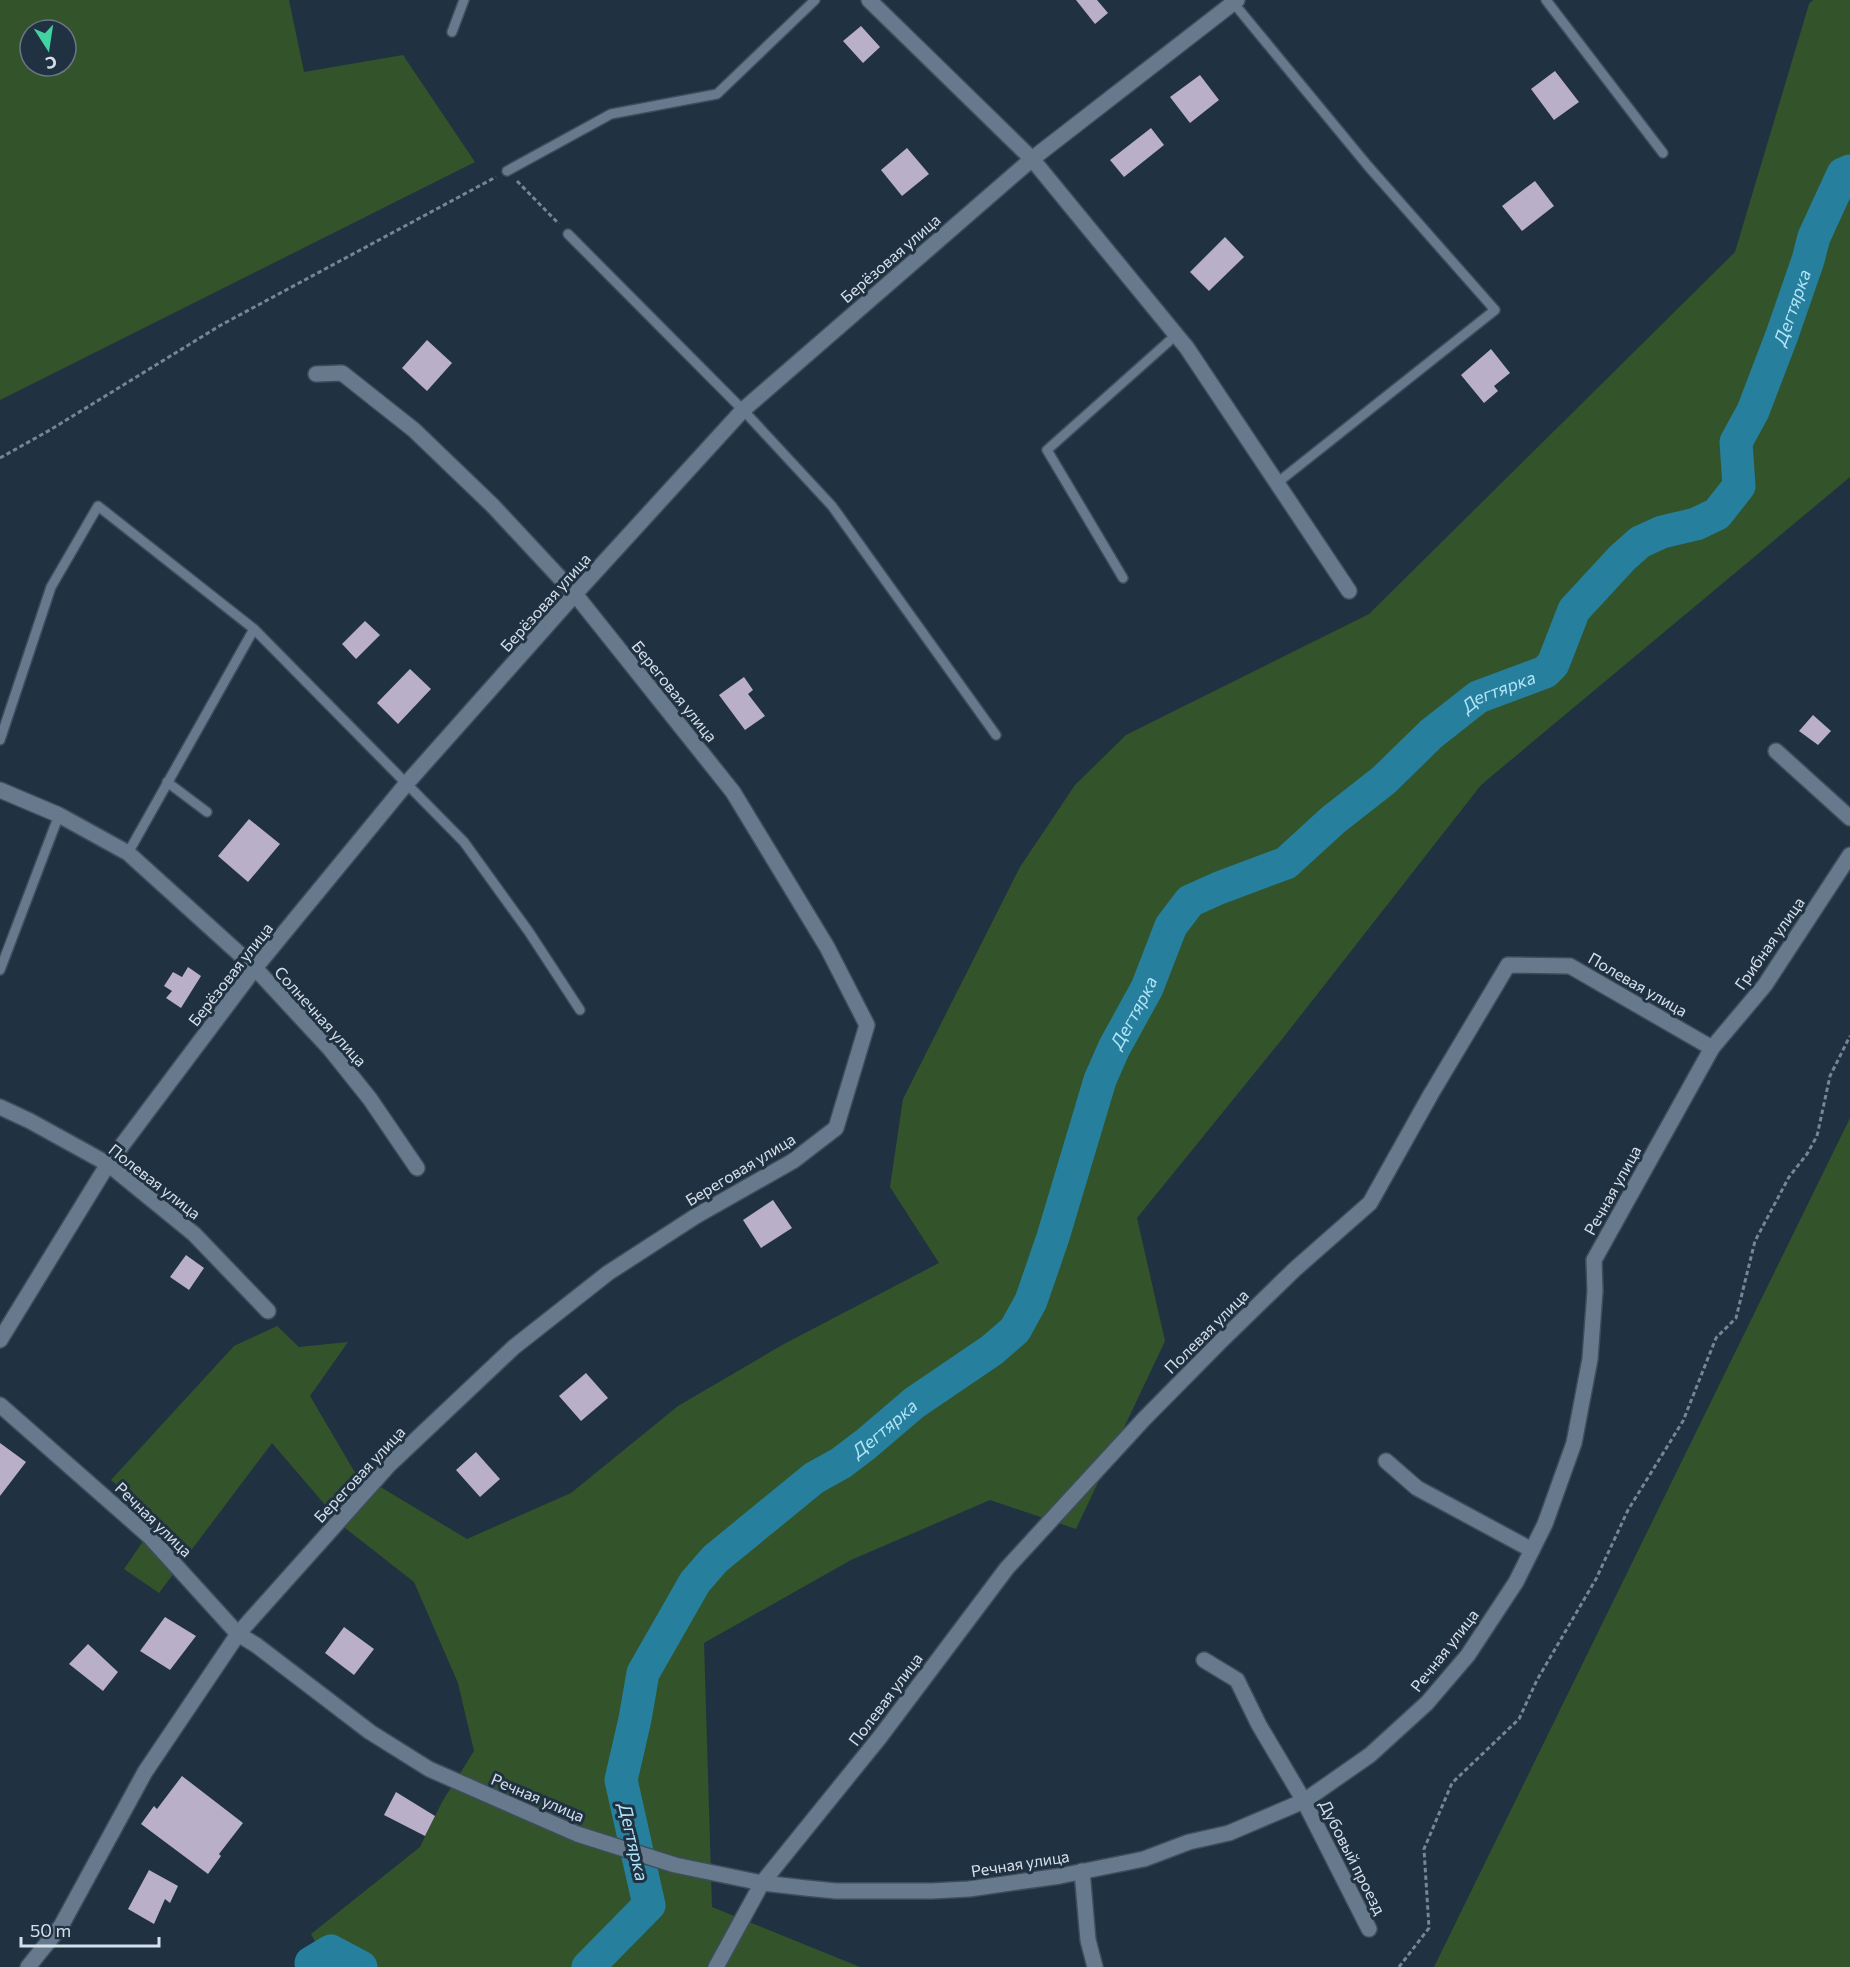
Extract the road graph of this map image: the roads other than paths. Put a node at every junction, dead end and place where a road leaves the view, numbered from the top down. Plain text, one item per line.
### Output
1 (464, 0) edge
2 (815, 0) edge
3 (869, 0) edge
4 (1546, 0) edge
5 (1234, 1) edge
6 (452, 32) dead end
7 (1663, 153) dead end
8 (1032, 159) junction
9 (507, 171) road end
10 (568, 234) road end
11 (1176, 335) junction
12 (316, 374) dead end
13 (743, 410) junction
14 (1277, 483) junction
15 (1123, 578) dead end
16 (1349, 591) dead end
17 (575, 594) junction
18 (254, 629) junction
19 (996, 735) dead end
20 (0, 740) edge
21 (1776, 751) dead end
22 (167, 782) junction
23 (407, 783) junction
24 (0, 790) edge
25 (207, 812) dead end
26 (59, 815) junction
27 (1850, 818) edge
28 (128, 853) junction
29 (1850, 855) edge
30 (255, 968) junction
31 (0, 970) edge
32 (580, 1010) dead end
33 (1712, 1048) junction
34 (0, 1107) edge
35 (108, 1164) junction
36 (417, 1168) dead end
37 (268, 1311) dead end
38 (0, 1340) edge
39 (0, 1405) edge
40 (1386, 1461) dead end
41 (1532, 1550) junction
42 (238, 1634) junction
43 (1204, 1659) dead end
44 (1304, 1801) junction
45 (1082, 1871) junction
46 (762, 1883) junction
47 (1369, 1929) dead end
48 (28, 1967) edge
49 (716, 1967) edge
50 (1095, 1967) edge

1 - 6 lane
2 - 9 lane
3 - 8 street
4 - 7 lane
5 - 8 street, Берёзовая улица
5 - 14 lane
8 - 11 street
8 - 13 street, Берёзовая улица
10 - 13 lane
11 - 14 street
11 - 15 lane
12 - 17 street, Береговая улица
13 - 17 street, Берёзовая улица
13 - 19 lane
14 - 16 street
17 - 23 street, Берёзовая улица
17 - 42 street, Береговая улица
18 - 20 lane
18 - 22 lane
18 - 23 lane
21 - 27 street
22 - 25 lane
22 - 28 lane
23 - 30 street, Берёзовая улица
23 - 32 lane
24 - 26 street, Солнечная улица
26 - 28 street, Солнечная улица
26 - 31 lane
28 - 30 street, Солнечная улица
29 - 33 street, Грибная улица
30 - 35 street, Берёзовая улица
30 - 36 street, Солнечная улица
33 - 41 street, Речная улица
33 - 46 street, Полевая улица
34 - 35 street, Полевая улица
35 - 37 street, Полевая улица
35 - 38 street, Берёзовая улица
39 - 42 street, Речная улица
40 - 41 street
41 - 44 street, Речная улица
42 - 46 street, Речная улица
42 - 48 street, Береговая улица
43 - 44 street, Дубовый проезд
44 - 45 street, Речная улица
44 - 47 street, Дубовый проезд
45 - 46 street, Речная улица
45 - 50 street
46 - 49 street

